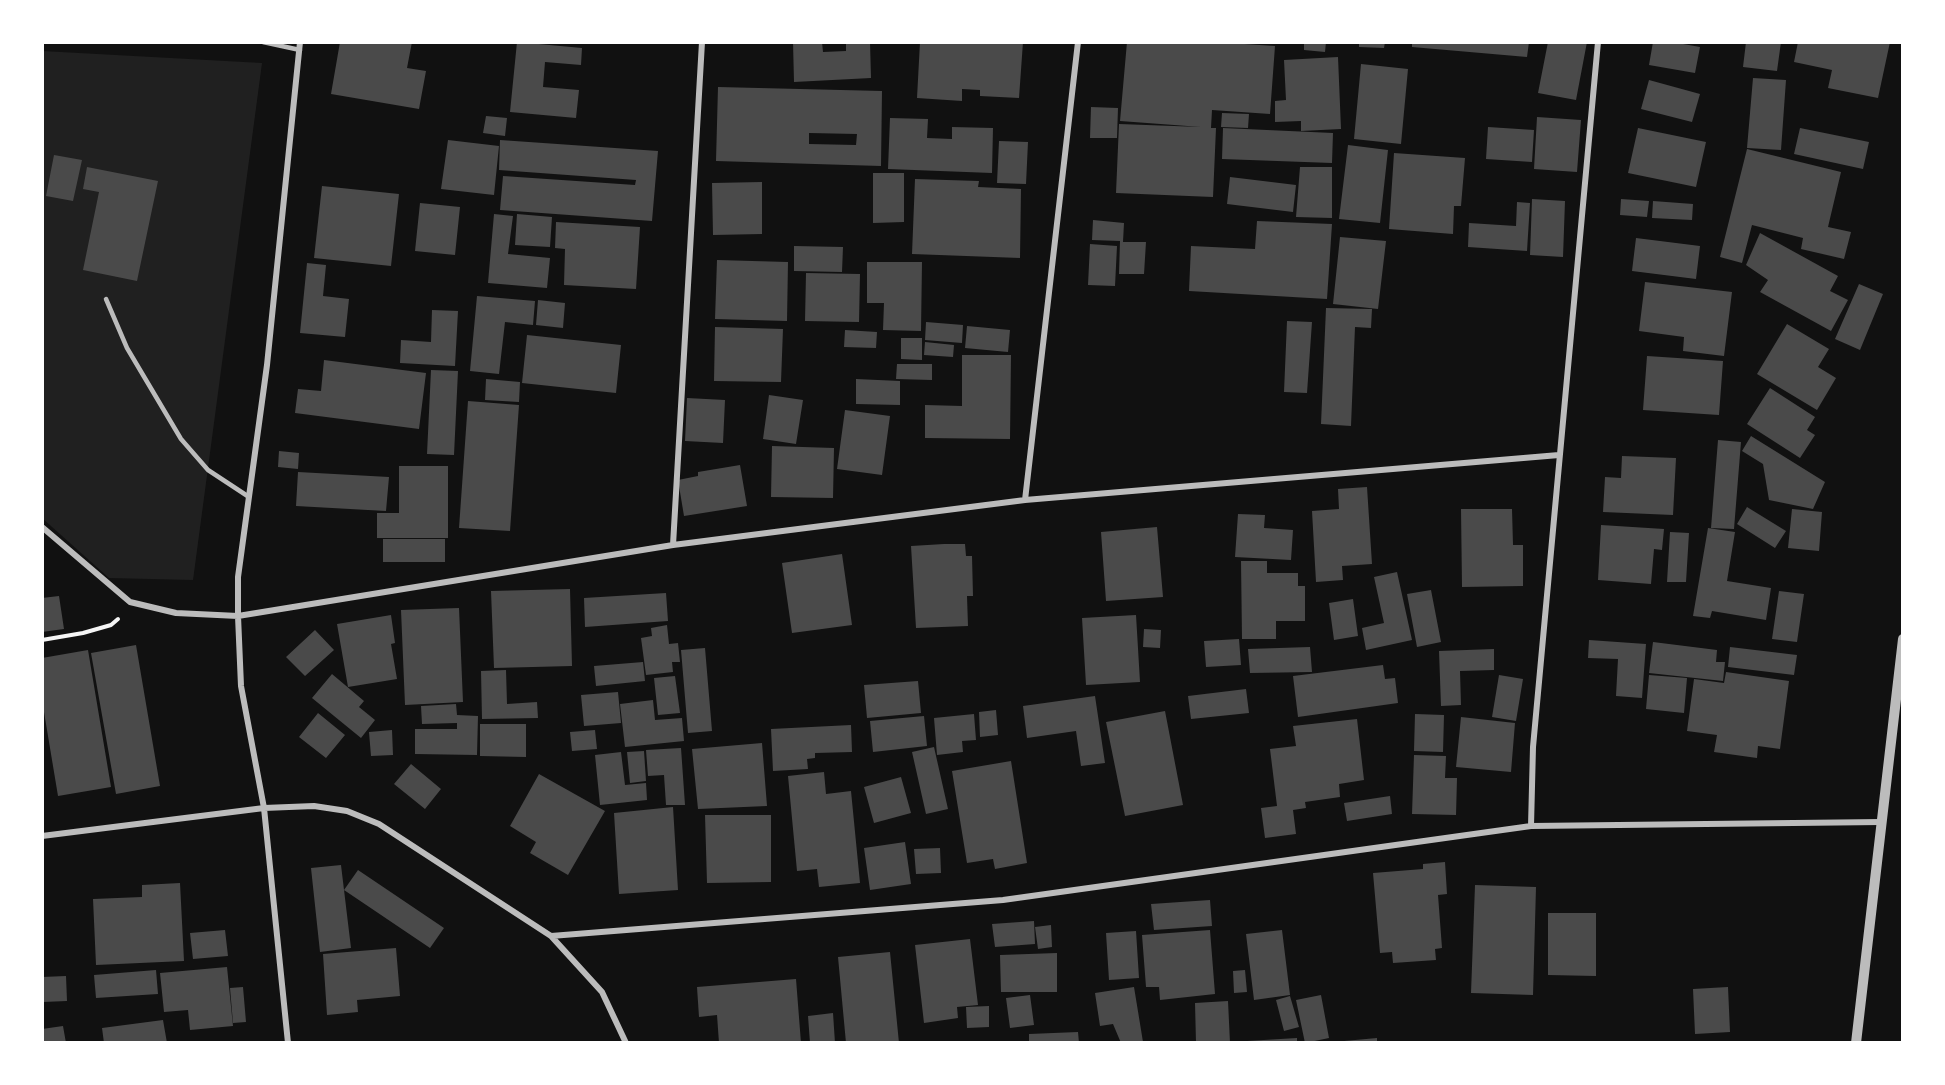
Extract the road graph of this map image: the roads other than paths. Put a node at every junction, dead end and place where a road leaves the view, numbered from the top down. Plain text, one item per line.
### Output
1 (263, 42) edge
2 (300, 42) edge
3 (702, 42) edge
4 (1078, 42) edge
5 (1598, 42) edge
6 (300, 50) junction
7 (106, 298) dead end
8 (1559, 455) junction
9 (249, 497) junction
10 (1025, 500) junction
11 (42, 527) edge
12 (673, 544) junction
13 (238, 616) junction
14 (1903, 639) edge
15 (1901, 665) edge
16 (264, 808) junction
17 (1881, 822) junction
18 (1531, 826) junction
19 (42, 836) edge
20 (551, 936) junction
21 (288, 1043) edge
22 (626, 1043) edge
23 (1856, 1043) edge

1 - 6 lane
2 - 6 street
3 - 12 street
4 - 10 street
5 - 8 street
6 - 9 street
7 - 9 lane
8 - 10 street
8 - 18 street
9 - 13 street
10 - 12 street
11 - 13 street
12 - 13 street
13 - 16 street
14 - 15 street
15 - 17 street
16 - 19 street
16 - 20 street
16 - 21 street
17 - 18 street
17 - 23 street
18 - 20 street
20 - 22 street

